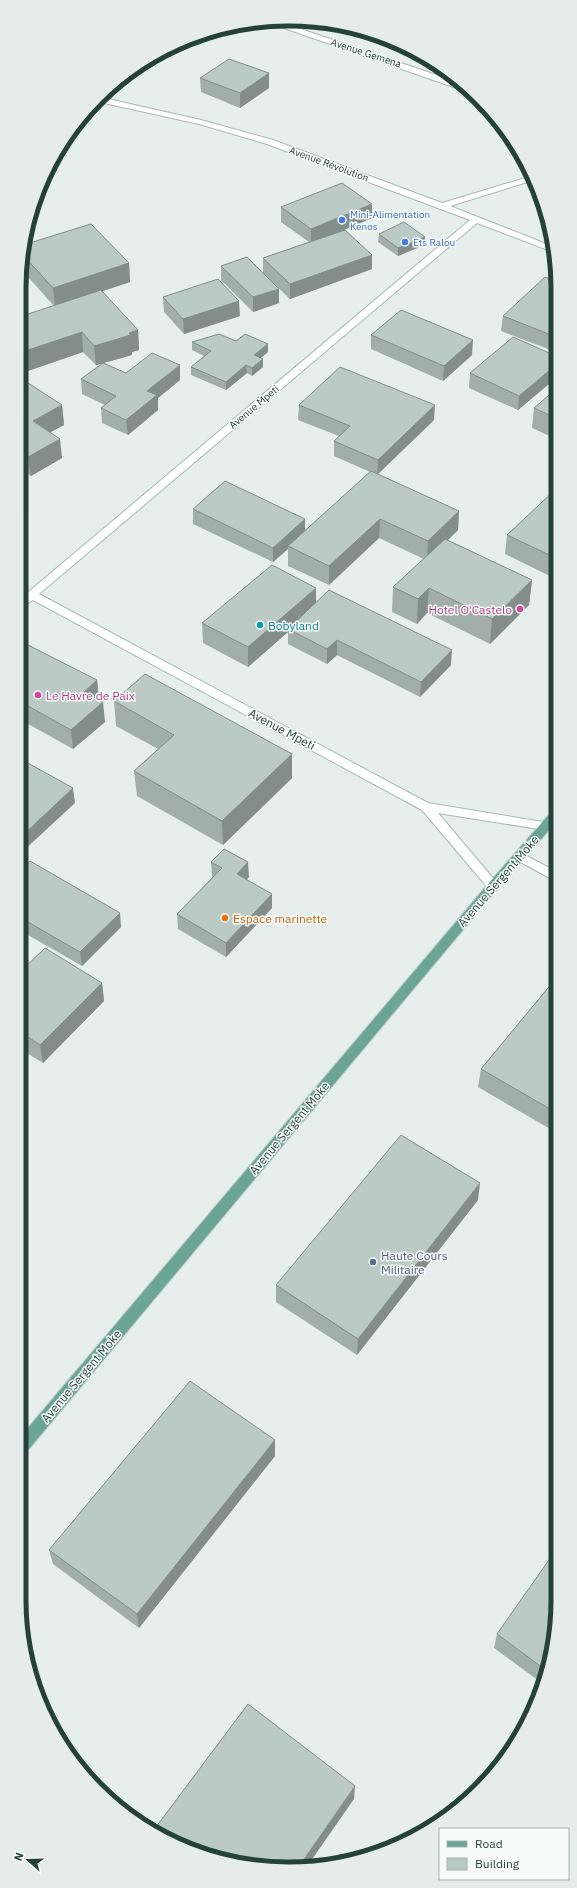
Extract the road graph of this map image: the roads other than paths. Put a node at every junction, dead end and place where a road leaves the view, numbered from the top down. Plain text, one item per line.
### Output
1 (284, 26) edge
2 (453, 84) edge
3 (105, 101) edge
4 (527, 180) edge
5 (442, 206) junction
6 (476, 220) junction
7 (548, 247) edge
8 (32, 595) junction
9 (26, 600) edge
10 (426, 807) junction
11 (551, 820) edge
12 (545, 826) junction
13 (519, 856) junction
14 (551, 875) edge
15 (493, 886) junction
16 (26, 1441) edge

1 - 2 street, Avenue Gemena
3 - 5 street, Avenue Révolution
4 - 5 street
5 - 6 street, Avenue Révolution
6 - 7 street, Avenue Révolution
6 - 8 street, Avenue Mpeti
8 - 9 street, Avenue Mpeti
8 - 10 street, Avenue Mpeti
10 - 12 street, Avenue Mpeti
10 - 15 street, Avenue Mpeti
11 - 12 main road, Avenue Sergent Moke
12 - 13 main road, Avenue Sergent Moke
13 - 14 street
13 - 15 main road, Avenue Sergent Moke
15 - 16 main road, Avenue Sergent Moke

